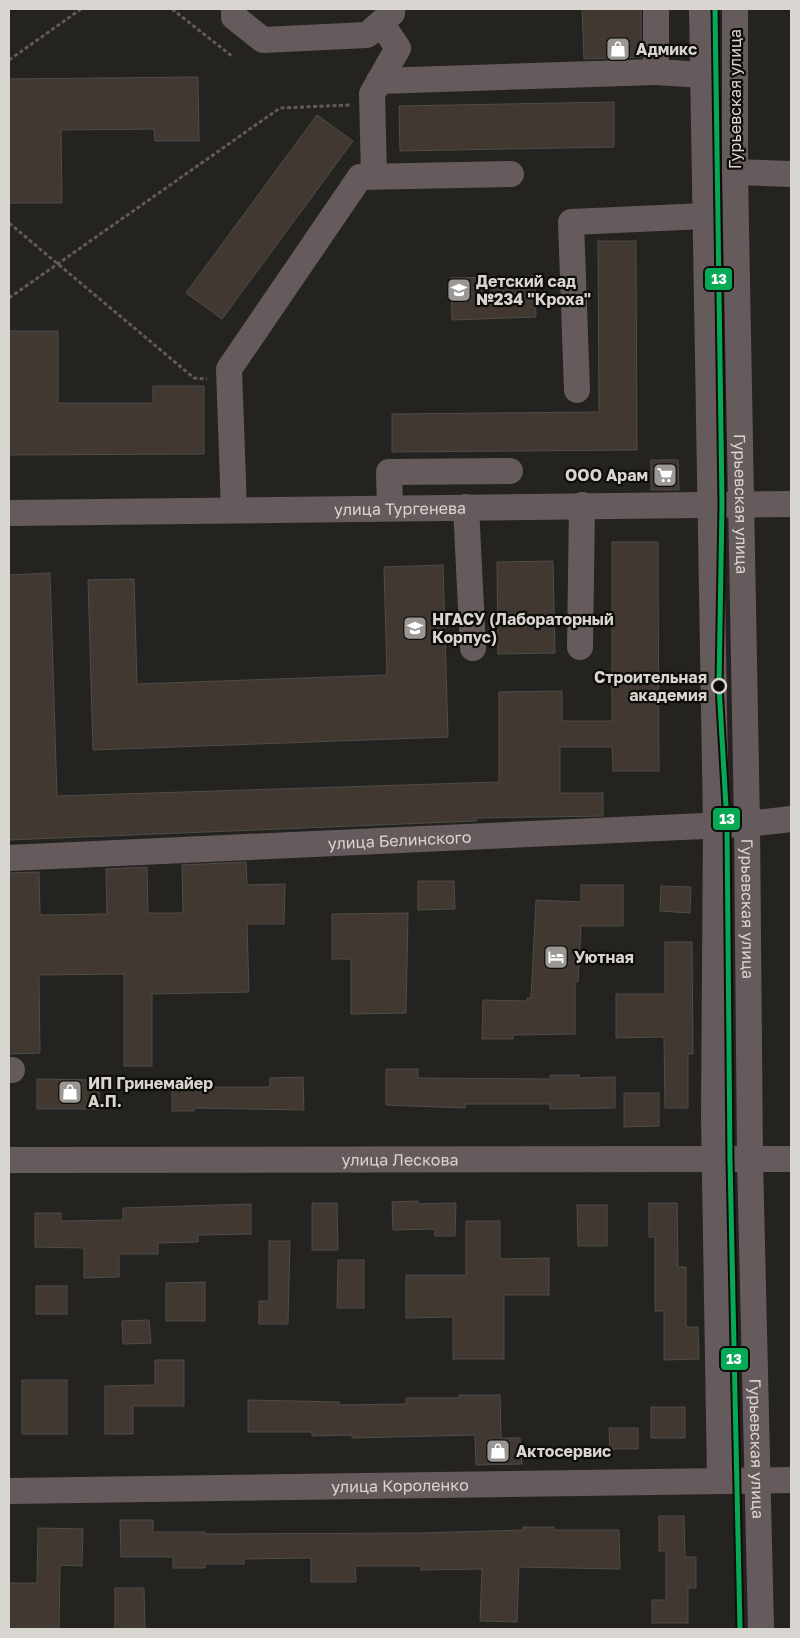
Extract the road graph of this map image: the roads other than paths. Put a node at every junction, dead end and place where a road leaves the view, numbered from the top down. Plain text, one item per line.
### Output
1 (234, 9) edge
2 (656, 9) edge
3 (702, 9) edge
4 (735, 9) edge
5 (386, 16) edge
6 (656, 72) junction
7 (703, 75) junction
8 (376, 93) junction
9 (735, 172) junction
10 (511, 174) dead end
11 (791, 174) edge
12 (374, 176) junction
13 (705, 216) junction
14 (577, 390) dead end
15 (510, 471) dead end
16 (740, 503) junction
17 (711, 504) junction
18 (791, 504) edge
19 (582, 505) junction
20 (466, 507) junction
21 (390, 508) junction
22 (234, 510) junction
23 (9, 513) edge
24 (473, 648) dead end
25 (580, 648) dead end
26 (791, 819) edge
27 (716, 824) junction
28 (747, 824) junction
29 (9, 858) edge
30 (750, 1159) junction
31 (791, 1159) edge
32 (9, 1160) edge
33 (714, 1160) junction
34 (720, 1479) junction
35 (758, 1480) junction
36 (791, 1480) edge
37 (9, 1491) edge
38 (761, 1629) edge

1 - 5 street
2 - 6 street
3 - 7 street, Гурьевская улица
4 - 9 street, Гурьевская улица
5 - 8 street
6 - 7 street
6 - 8 street
7 - 13 street, Гурьевская улица
8 - 12 street
9 - 11 street
9 - 16 street, Гурьевская улица
10 - 12 street
12 - 22 street
13 - 14 street
13 - 17 street, Гурьевская улица
15 - 21 street
16 - 17 street, улица Тургенева
16 - 18 street, улица Тургенева
16 - 28 street, Гурьевская улица
17 - 19 street, улица Тургенева
17 - 27 street, Гурьевская улица
19 - 20 street, улица Тургенева
19 - 25 street
20 - 21 street, улица Тургенева
20 - 24 street
21 - 22 street, улица Тургенева
22 - 23 street, улица Тургенева
26 - 28 street, улица Белинского
27 - 28 street, улица Белинского
27 - 29 street, улица Белинского
27 - 33 street, Гурьевская улица
28 - 30 street, Гурьевская улица
30 - 31 street, улица Лескова
30 - 33 street, улица Лескова
30 - 35 street, Гурьевская улица
32 - 33 street, улица Лескова
33 - 34 street, Гурьевская улица
34 - 35 street, улица Короленко
34 - 37 street, улица Короленко
35 - 36 street, улица Короленко
35 - 38 street, Гурьевская улица

